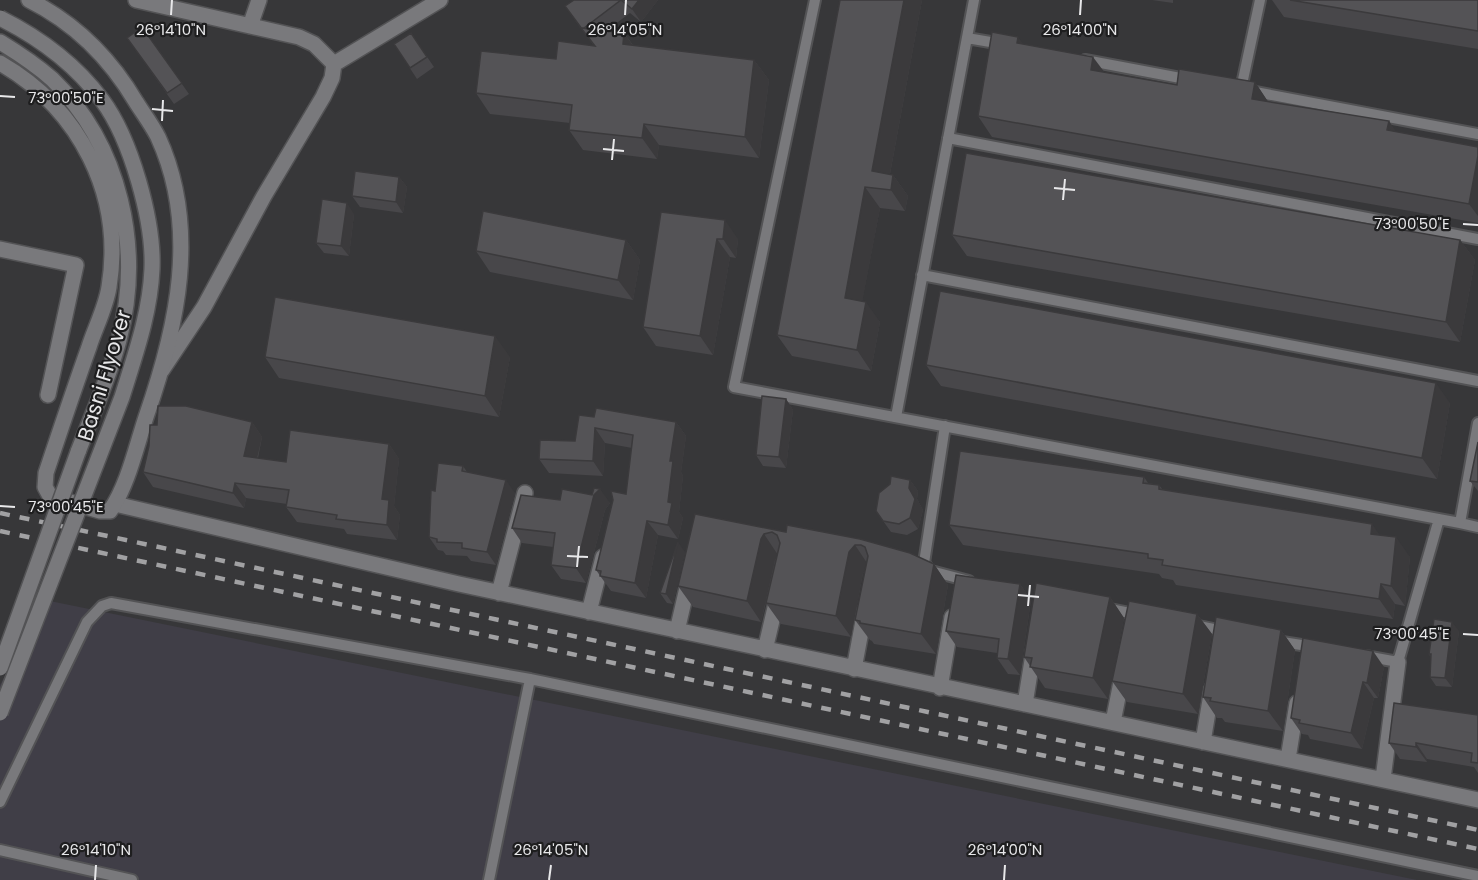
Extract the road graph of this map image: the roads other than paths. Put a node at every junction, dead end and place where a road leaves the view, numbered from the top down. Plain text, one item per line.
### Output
1 (29, 0) edge
2 (136, 0) edge
3 (259, 0) edge
4 (440, 0) edge
5 (815, 0) edge
6 (974, 0) edge
7 (1260, 0) edge
8 (0, 18) edge
9 (250, 26) junction
10 (967, 38) junction
11 (0, 42) edge
12 (1013, 46) edge
13 (1070, 57) edge
14 (0, 63) edge
15 (334, 64) junction
16 (1207, 83) edge
17 (1478, 134) edge
18 (948, 138) junction
19 (1478, 239) edge
20 (0, 249) edge
21 (922, 275) junction
22 (162, 370) junction
23 (1478, 381) edge
24 (48, 394) dead end
25 (896, 417) junction
26 (1478, 423) edge
27 (945, 426) junction
28 (525, 493) edge
29 (115, 504) junction
30 (1439, 519) junction
31 (1460, 523) junction
32 (1478, 526) edge
33 (605, 545) edge
34 (692, 564) edge
35 (979, 583) edge
36 (780, 584) edge
37 (957, 590) junction
38 (499, 593) junction
39 (868, 599) edge
40 (1088, 604) edge
41 (589, 612) junction
42 (1157, 618) edge
43 (1178, 622) edge
44 (1037, 628) edge
45 (677, 631) junction
46 (1243, 635) edge
47 (1264, 638) edge
48 (765, 650) junction
49 (1329, 650) edge
50 (1352, 654) edge
51 (1126, 657) edge
52 (1398, 662) junction
53 (0, 668) edge
54 (854, 669) junction
55 (1214, 675) edge
56 (530, 679) junction
57 (940, 688) junction
58 (1299, 691) edge
59 (1025, 704) junction
60 (0, 713) edge
61 (1113, 722) junction
62 (1203, 742) junction
63 (1288, 759) junction
64 (1383, 779) junction
65 (1478, 800) edge
66 (0, 802) edge
67 (0, 850) edge
68 (1443, 868) junction
69 (1478, 876) edge
70 (132, 880) edge
71 (489, 880) edge
72 (1441, 880) edge

1 - 22 street
2 - 9 street
3 - 9 street
4 - 15 street
5 - 25 lane
6 - 10 lane
7 - 17 lane
8 - 60 street, Basni Flyover, bridge
9 - 15 street
10 - 12 lane
10 - 18 lane
11 - 53 street, bridge
13 - 16 lane
14 - 29 street
15 - 22 street
18 - 19 lane
18 - 21 lane
20 - 24 street
21 - 23 lane
21 - 25 lane
22 - 29 street
25 - 27 lane
26 - 31 lane
27 - 30 lane
27 - 37 lane
28 - 38 street
29 - 38 street
30 - 31 lane
30 - 52 lane
31 - 32 lane
33 - 41 street
34 - 45 street
35 - 37 lane
36 - 48 street
37 - 57 street
38 - 41 street
39 - 54 street
40 - 42 lane
41 - 45 street
43 - 46 lane
44 - 59 street
45 - 48 street
47 - 49 lane
48 - 54 street
50 - 52 lane
51 - 61 street
52 - 64 street
54 - 57 street
55 - 62 street
56 - 66 lane
56 - 68 lane
56 - 71 lane
57 - 59 street
58 - 63 street
59 - 61 street
61 - 62 street
62 - 63 street
63 - 64 street
64 - 65 street
67 - 70 lane
68 - 69 lane
68 - 72 lane

